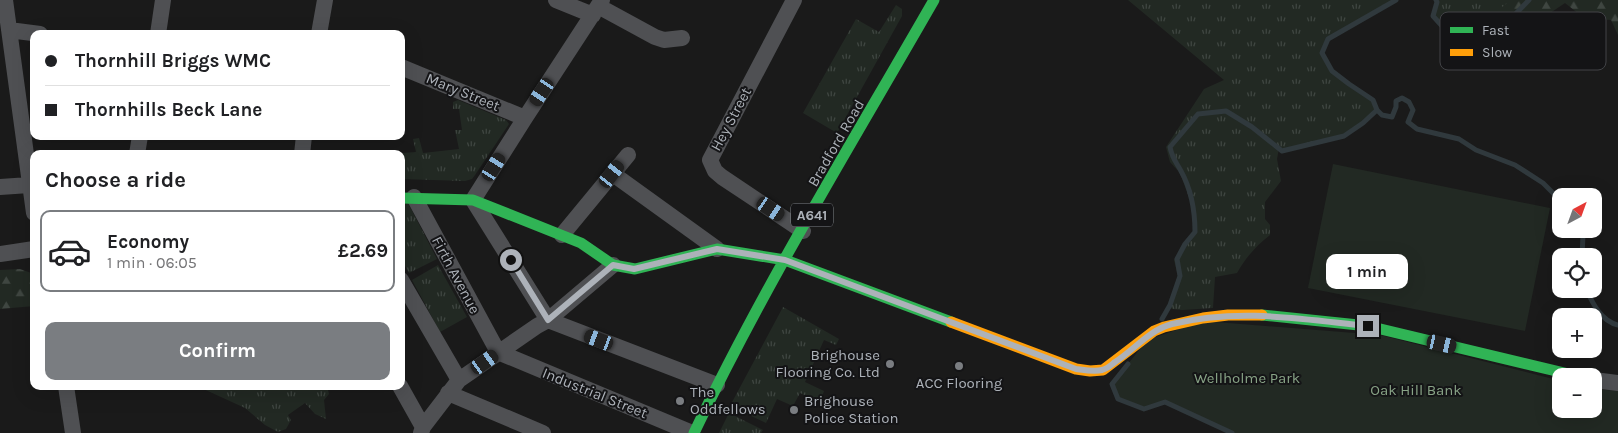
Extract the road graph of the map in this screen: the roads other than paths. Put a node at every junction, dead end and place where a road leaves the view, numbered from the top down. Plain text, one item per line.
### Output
1 (5, 0) edge
2 (163, 0) edge
3 (325, 0) edge
4 (556, 0) edge
5 (794, 0) edge
6 (930, 1) edge
7 (598, 7) edge
8 (9, 30) junction
9 (159, 30) edge
10 (320, 30) edge
11 (30, 33) edge
12 (682, 38) dead end
13 (405, 69) edge
14 (7, 72) edge
15 (525, 118) junction
16 (628, 154) dead end
17 (612, 174) junction
18 (29, 185) junction
19 (0, 187) edge
20 (30, 191) edge
21 (408, 198) edge
22 (473, 200) junction
23 (803, 230) junction
24 (562, 235) junction
25 (717, 249) junction
26 (30, 250) edge
27 (0, 254) edge
28 (785, 260) junction
29 (613, 265) junction
30 (405, 287) edge
31 (548, 320) junction
32 (498, 352) junction
33 (1552, 370) edge
34 (459, 380) junction
35 (1602, 381) edge
36 (1618, 383) edge
37 (717, 385) junction
38 (67, 390) edge
39 (402, 390) edge
40 (448, 393) junction
41 (422, 430) edge
42 (73, 433) edge
43 (543, 433) edge
44 (693, 433) edge

1 - 8 street
2 - 9 street
3 - 10 street
4 - 7 street
5 - 23 street, Hey Street
6 - 23 street, Bradford Road / A641
7 - 12 street
7 - 15 street
8 - 11 street
8 - 14 street
13 - 15 street, Mary Street
14 - 18 street
15 - 22 street
16 - 17 street
17 - 24 street
17 - 25 street
18 - 19 street
18 - 20 street
21 - 22 street
21 - 32 street, Firth Avenue
22 - 24 street
22 - 31 street
23 - 28 street, Bradford Road / A641
24 - 29 street
25 - 28 street
25 - 29 street
26 - 27 street
28 - 33 street
28 - 37 street, Bradford Road / A641
29 - 31 street
30 - 34 street
31 - 32 street
31 - 37 street
32 - 34 street
32 - 44 street, Industrial Street
34 - 40 street
35 - 36 street
37 - 44 street, Bradford Road / A641
38 - 42 street
39 - 41 street
40 - 41 street
40 - 43 street

